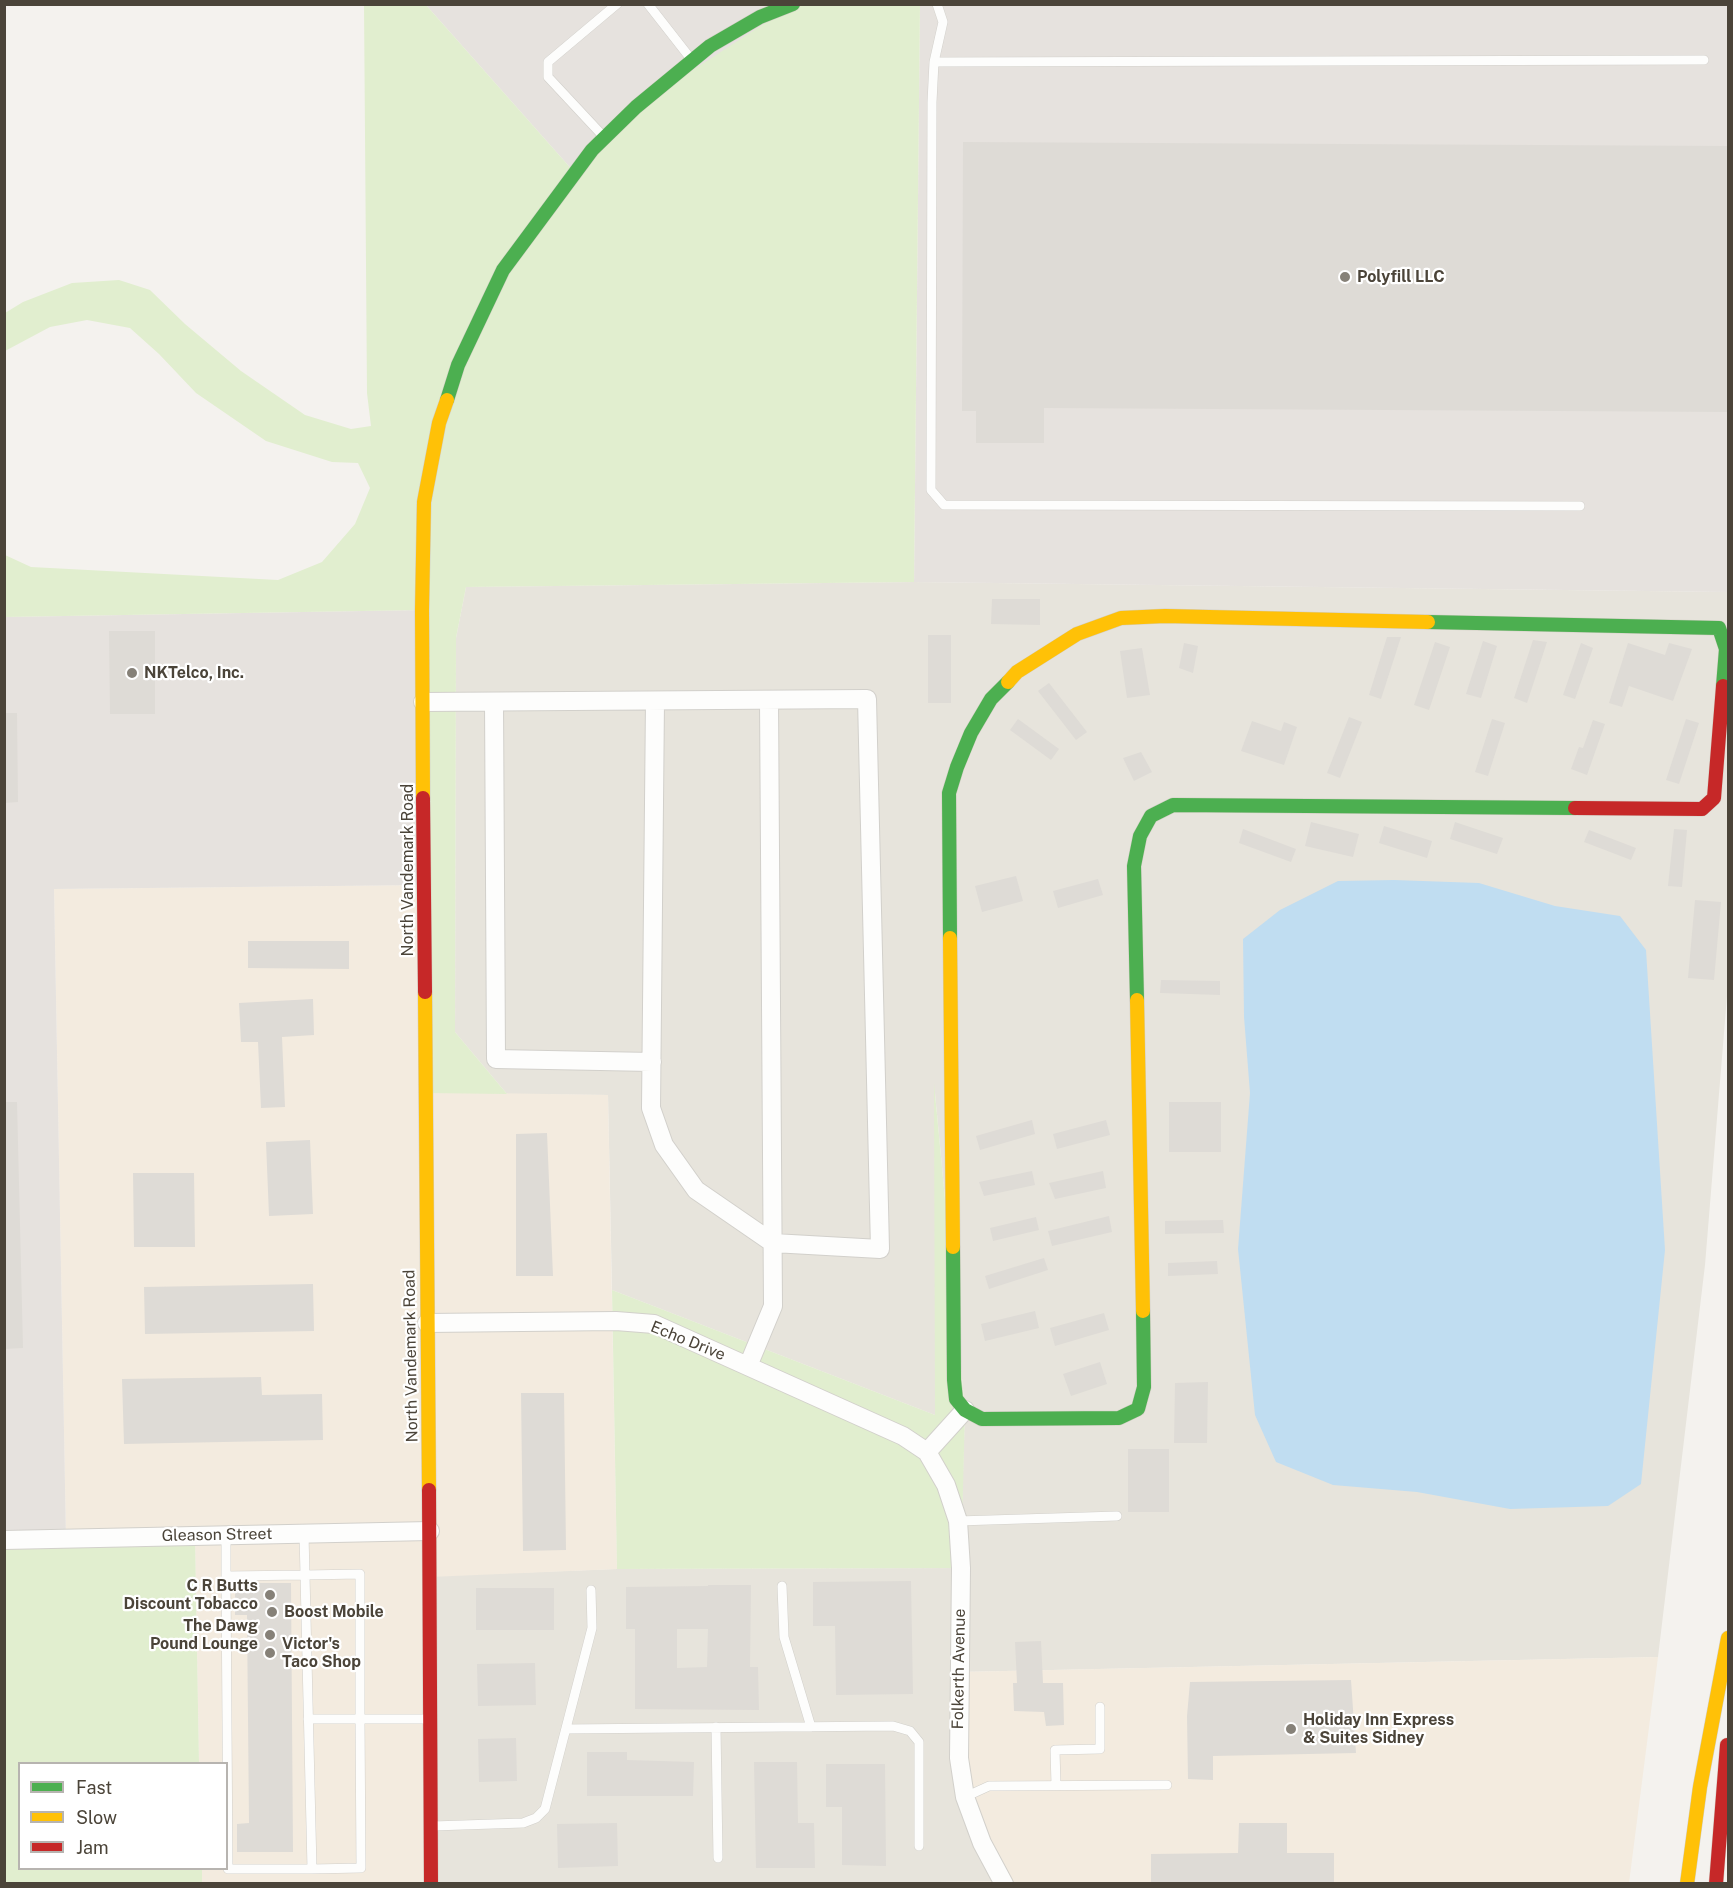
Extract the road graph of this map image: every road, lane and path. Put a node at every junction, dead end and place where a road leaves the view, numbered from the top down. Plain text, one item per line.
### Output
1 (617, 4) edge
2 (648, 4) edge
3 (793, 4) edge
4 (937, 4) edge
5 (693, 60) junction
6 (1704, 60) dead end
7 (934, 62) junction
8 (605, 138) junction
9 (1580, 506) dead end
10 (769, 700) junction
11 (655, 701) junction
12 (423, 702) junction
13 (494, 702) junction
14 (652, 1062) junction
15 (773, 1243) junction
16 (427, 1323) junction
17 (748, 1366) junction
18 (965, 1410) junction
19 (927, 1452) junction
20 (1117, 1516) dead end
21 (958, 1521) junction
22 (430, 1531) junction
23 (304, 1534) junction
24 (226, 1535) junction
25 (4, 1540) edge
26 (305, 1575) junction
27 (226, 1576) junction
28 (782, 1586) dead end
29 (591, 1590) dead end
30 (1728, 1638) edge
31 (1100, 1707) dead end
32 (308, 1719) junction
33 (360, 1719) junction
34 (430, 1719) junction
35 (811, 1726) junction
36 (716, 1727) junction
37 (566, 1729) junction
38 (1728, 1734) edge
39 (227, 1762) edge
40 (1056, 1785) junction
41 (1167, 1785) dead end
42 (965, 1797) junction
43 (430, 1826) junction
44 (919, 1846) dead end
45 (718, 1858) dead end
46 (228, 1869) edge
47 (312, 1869) junction
48 (431, 1884) edge
49 (1004, 1884) edge
50 (1687, 1884) edge
51 (1716, 1884) edge

1 - 8 lane
2 - 5 lane
3 - 5 main road, North Vandemark Road
4 - 7 lane
5 - 8 main road, North Vandemark Road
6 - 7 lane
7 - 9 lane
8 - 12 main road, North Vandemark Road
10 - 11 street
10 - 15 street
10 - 15 street
11 - 13 street
11 - 14 street
12 - 13 street
12 - 16 main road, North Vandemark Road
13 - 14 street
14 - 15 street
15 - 17 street
16 - 17 street, Echo Drive
16 - 22 main road, North Vandemark Road
17 - 19 street, Echo Drive
18 - 18 main road
18 - 19 street
19 - 21 street, Folkerth Avenue
20 - 21 lane
21 - 42 street, Folkerth Avenue
22 - 23 street, Gleason Street
22 - 34 main road, North Vandemark Road
23 - 24 street, Gleason Street
23 - 26 lane
24 - 25 street, Gleason Street
24 - 27 lane
26 - 27 lane
26 - 32 lane
26 - 33 lane
27 - 39 lane
28 - 35 lane
29 - 37 lane
30 - 50 main road
31 - 40 lane
32 - 33 lane
32 - 47 lane
33 - 34 lane
33 - 47 lane
34 - 43 main road, North Vandemark Road
35 - 36 lane
35 - 44 lane
36 - 37 lane
36 - 45 lane
37 - 43 lane
38 - 51 main road
40 - 41 lane
40 - 42 lane
42 - 49 street, Folkerth Avenue
43 - 48 main road, North Vandemark Road
46 - 47 lane

